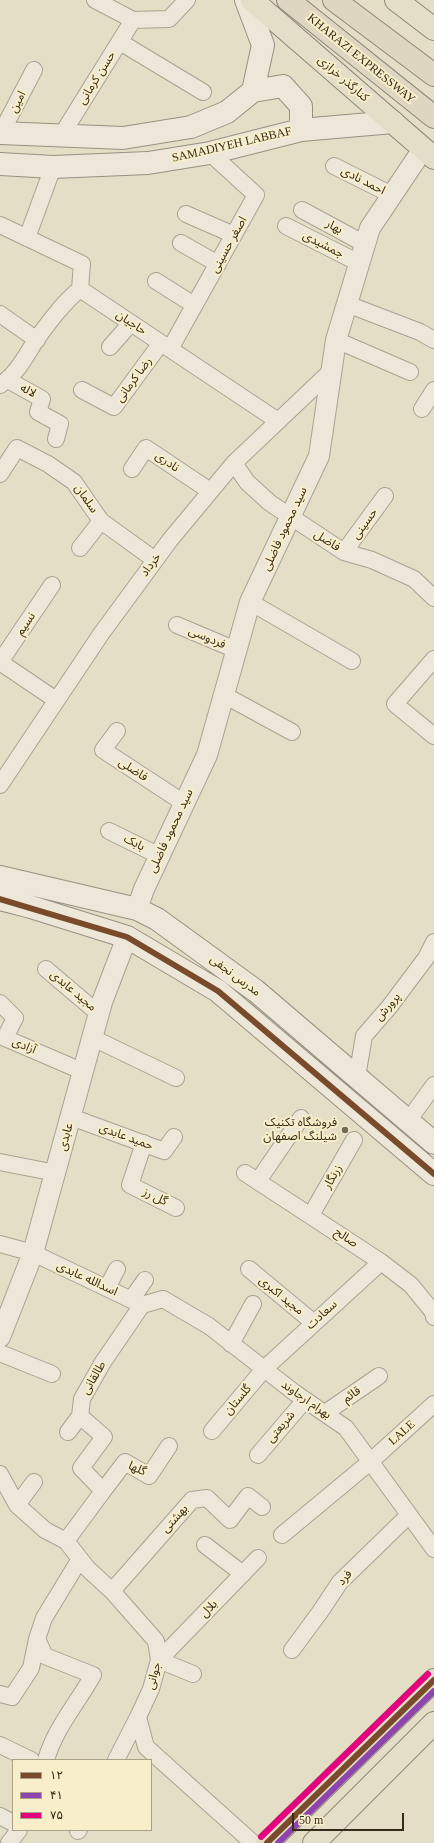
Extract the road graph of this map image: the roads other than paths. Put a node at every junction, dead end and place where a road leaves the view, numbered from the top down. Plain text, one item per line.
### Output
1 (96, 0) edge
2 (187, 0) edge
3 (246, 0) edge
4 (252, 0) edge
5 (288, 0) edge
6 (334, 0) edge
7 (396, 0) edge
8 (133, 20) junction
9 (434, 29) edge
10 (120, 42) junction
11 (34, 70) dead end
12 (434, 75) edge
13 (253, 91) junction
14 (203, 92) dead end
15 (434, 117) edge
16 (393, 122) junction
17 (301, 130) junction
18 (1, 133) edge
19 (61, 136) junction
20 (210, 153) junction
21 (428, 153) edge
22 (0, 164) edge
23 (334, 166) dead end
24 (53, 167) junction
25 (392, 195) junction
26 (302, 210) dead end
27 (186, 214) dead end
28 (0, 225) edge
29 (286, 226) dead end
30 (234, 235) junction
31 (27, 238) junction
32 (181, 243) dead end
33 (365, 244) junction
34 (359, 263) junction
35 (218, 264) junction
36 (156, 281) dead end
37 (80, 289) junction
38 (347, 304) junction
39 (194, 305) junction
40 (0, 314) edge
41 (131, 323) junction
42 (37, 340) junction
43 (336, 340) junction
44 (434, 340) edge
45 (166, 346) junction
46 (110, 347) dead end
47 (332, 370) junction
48 (410, 372) dead end
49 (4, 383) edge
50 (82, 390) dead end
51 (434, 390) edge
52 (422, 409) dead end
53 (278, 421) junction
54 (56, 439) dead end
55 (234, 463) junction
56 (132, 469) dead end
57 (0, 474) edge
58 (210, 492) junction
59 (385, 496) dead end
60 (291, 518) junction
61 (101, 521) junction
62 (80, 548) dead end
63 (344, 552) junction
64 (155, 560) junction
65 (52, 586) dead end
66 (434, 598) edge
67 (250, 602) junction
68 (177, 625) dead end
69 (236, 650) junction
70 (434, 659) edge
71 (352, 661) dead end
72 (0, 662) edge
73 (224, 695) junction
74 (56, 700) junction
75 (117, 731) dead end
76 (292, 732) dead end
77 (434, 736) edge
78 (0, 785) edge
79 (184, 803) junction
80 (109, 831) dead end
81 (160, 856) junction
82 (0, 877) edge
83 (0, 899) edge
84 (136, 909) junction
85 (127, 937) junction
86 (434, 942) edge
87 (46, 969) dead end
88 (0, 1003) edge
89 (99, 1014) junction
90 (93, 1038) junction
91 (84, 1072) junction
92 (357, 1077) junction
93 (176, 1078) dead end
94 (434, 1085) edge
95 (71, 1117) junction
96 (301, 1118) dead end
97 (408, 1122) junction
98 (174, 1137) dead end
99 (354, 1140) dead end
100 (144, 1143) junction
101 (434, 1143) edge
102 (1, 1165) edge
103 (56, 1173) junction
104 (434, 1174) edge
105 (176, 1208) dead end
106 (311, 1215) junction
107 (0, 1244) edge
108 (33, 1253) junction
109 (381, 1262) junction
110 (118, 1269) dead end
111 (249, 1269) dead end
112 (145, 1280) dead end
113 (107, 1288) junction
114 (136, 1303) junction
115 (253, 1304) dead end
116 (434, 1317) edge
117 (314, 1323) junction
118 (0, 1336) edge
119 (232, 1344) junction
120 (0, 1353) edge
121 (264, 1369) junction
122 (52, 1374) dead end
123 (379, 1376) dead end
124 (305, 1400) junction
125 (434, 1404) edge
126 (325, 1413) junction
127 (80, 1416) junction
128 (212, 1431) dead end
129 (68, 1432) dead end
130 (169, 1446) dead end
131 (258, 1455) dead end
132 (370, 1462) junction
133 (0, 1474) edge
134 (34, 1482) dead end
135 (103, 1491) junction
136 (17, 1505) junction
137 (262, 1507) dead end
138 (408, 1515) junction
139 (282, 1535) dead end
140 (66, 1541) junction
141 (205, 1546) dead end
142 (434, 1549) edge
143 (258, 1558) dead end
144 (80, 1559) junction
145 (243, 1574) junction
146 (112, 1590) junction
147 (37, 1639) junction
148 (292, 1650) dead end
149 (159, 1660) junction
150 (193, 1674) dead end
151 (434, 1680) edge
152 (0, 1694) edge
153 (138, 1717) junction
154 (434, 1724) edge
155 (0, 1745) edge
156 (29, 1759) edge
157 (46, 1759) edge
158 (117, 1759) edge
159 (0, 1816) edge
160 (12, 1822) edge
161 (18, 1831) edge
162 (9, 1843) edge
163 (253, 1843) edge
164 (266, 1843) edge
165 (314, 1843) edge

1 - 8 street
2 - 8 street
3 - 13 main road
4 - 16 main road, کنارگذر خرازی
5 - 15 highway, KHARAZI EXPRESSWAY
6 - 12 highway
7 - 9 main road
8 - 10 street, حسن کرمانی
10 - 14 street
10 - 19 street, حسن کرمانی
11 - 18 street, امین
13 - 17 main road
13 - 19 main road
16 - 17 main road, SAMADIYEH LABBAF
16 - 21 main road, کنارگذر خرازی
17 - 20 main road, SAMADIYEH LABBAF
18 - 19 main road
20 - 24 main road, SAMADIYEH LABBAF
20 - 30 street, اصغر حسینی
21 - 25 street, سید محمود فاضلی
22 - 24 main road, SAMADIYEH LABBAF
23 - 25 street, احمد نادی
24 - 31 street
25 - 33 street, سید محمود فاضلی
26 - 33 street, بهار
27 - 30 street
28 - 31 street
29 - 34 street, جمشیدی
30 - 35 street, اصغر حسینی
31 - 37 street
32 - 35 street
33 - 34 street, سید محمود فاضلی
34 - 38 street, سید محمود فاضلی
35 - 39 street, اصغر حسینی
36 - 39 street
37 - 41 street, حاجیان
37 - 42 street
38 - 43 street, سید محمود فاضلی
38 - 44 street
39 - 45 street, اصغر حسینی
40 - 42 street
41 - 45 street, حاجیان
41 - 46 street
42 - 49 street
43 - 47 street, سید محمود فاضلی
43 - 48 street
45 - 50 street, رضا کرمانی
45 - 53 street, حاجیان
47 - 53 street, خرداد
47 - 60 street, سید محمود فاضلی
49 - 54 street, لاله
51 - 52 street
53 - 55 street, خرداد
55 - 58 street, خرداد
55 - 60 street, فاضل
56 - 58 street, نادری
57 - 61 street, سلمان
58 - 64 street, خرداد
59 - 63 street, حسینی
60 - 63 street, فاضل
60 - 67 street, سید محمود فاضلی
61 - 62 street
61 - 64 street, سلمان
63 - 66 street, فاضل
64 - 74 street, خرداد
65 - 72 street, نسیم
67 - 69 street, سید محمود فاضلی
67 - 71 street
68 - 69 street, فردوسی
69 - 73 street, سید محمود فاضلی
70 - 77 street
72 - 74 street, نسیم
73 - 76 street
73 - 79 street, سید محمود فاضلی
74 - 78 street, خرداد
75 - 79 street, فاضلی
79 - 81 street, سید محمود فاضلی
80 - 81 street, بابک
81 - 84 street, سید محمود فاضلی
82 - 84 main road, مدرس نجفی
83 - 85 main road, مدرس نجفی
84 - 92 main road, مدرس نجفی
85 - 89 street, عابدی
85 - 104 main road, مدرس نجفی
86 - 92 street, پرورش
87 - 89 street, مجید عابدی
88 - 91 street, آزادی
89 - 90 street, عابدی
90 - 91 street, عابدی
90 - 93 street
91 - 95 street, عابدی
92 - 97 main road, مدرس نجفی
94 - 97 street
95 - 100 street, حمید عابدی
95 - 103 street, عابدی
96 - 106 street, صالح
97 - 101 main road, مدرس نجفی
98 - 100 street, حمید عابدی
99 - 106 street, زرنگار
100 - 105 street, گل رز
102 - 103 street
103 - 108 street, عابدی
106 - 109 street, صالح
107 - 108 street, اسدالله عابدی
108 - 113 street, اسدالله عابدی
108 - 118 street, عابدی
109 - 116 street, صالح
109 - 117 street, سعادت
110 - 113 street
111 - 117 street, مجید اکبری
112 - 114 street, طالقانی
113 - 114 street, اسدالله عابدی
114 - 119 street, بهرام ارجاوند
114 - 127 street, طالقانی
115 - 119 street
117 - 121 street, سعادت
119 - 121 street, بهرام ارجاوند
120 - 122 street
121 - 124 street, بهرام ارجاوند
121 - 128 street, گلستان
123 - 126 street, قائم
124 - 126 street, بهرام ارجاوند
124 - 131 street, شریعتی
125 - 132 street, LALE
126 - 132 street, بهرام ارجاوند
127 - 129 street
127 - 135 street
130 - 135 street, گلها
132 - 138 street, بهرام ارجاوند
132 - 139 street
133 - 136 street, جوانی
134 - 136 street
135 - 140 street
136 - 140 street, جوانی
137 - 146 street, بهشتی
138 - 142 street, بهرام ارجاوند
138 - 148 street, فرد
140 - 144 street, جوانی
141 - 145 street
143 - 145 street, بلال
144 - 146 street, جوانی
144 - 147 street
145 - 149 street, بلال
146 - 149 street, جوانی
147 - 152 street
147 - 157 street
149 - 150 street
149 - 153 street, جوانی
151 - 164 main road
153 - 158 street, جوانی
153 - 163 street
154 - 165 main road
155 - 156 street
159 - 160 street
161 - 162 street

